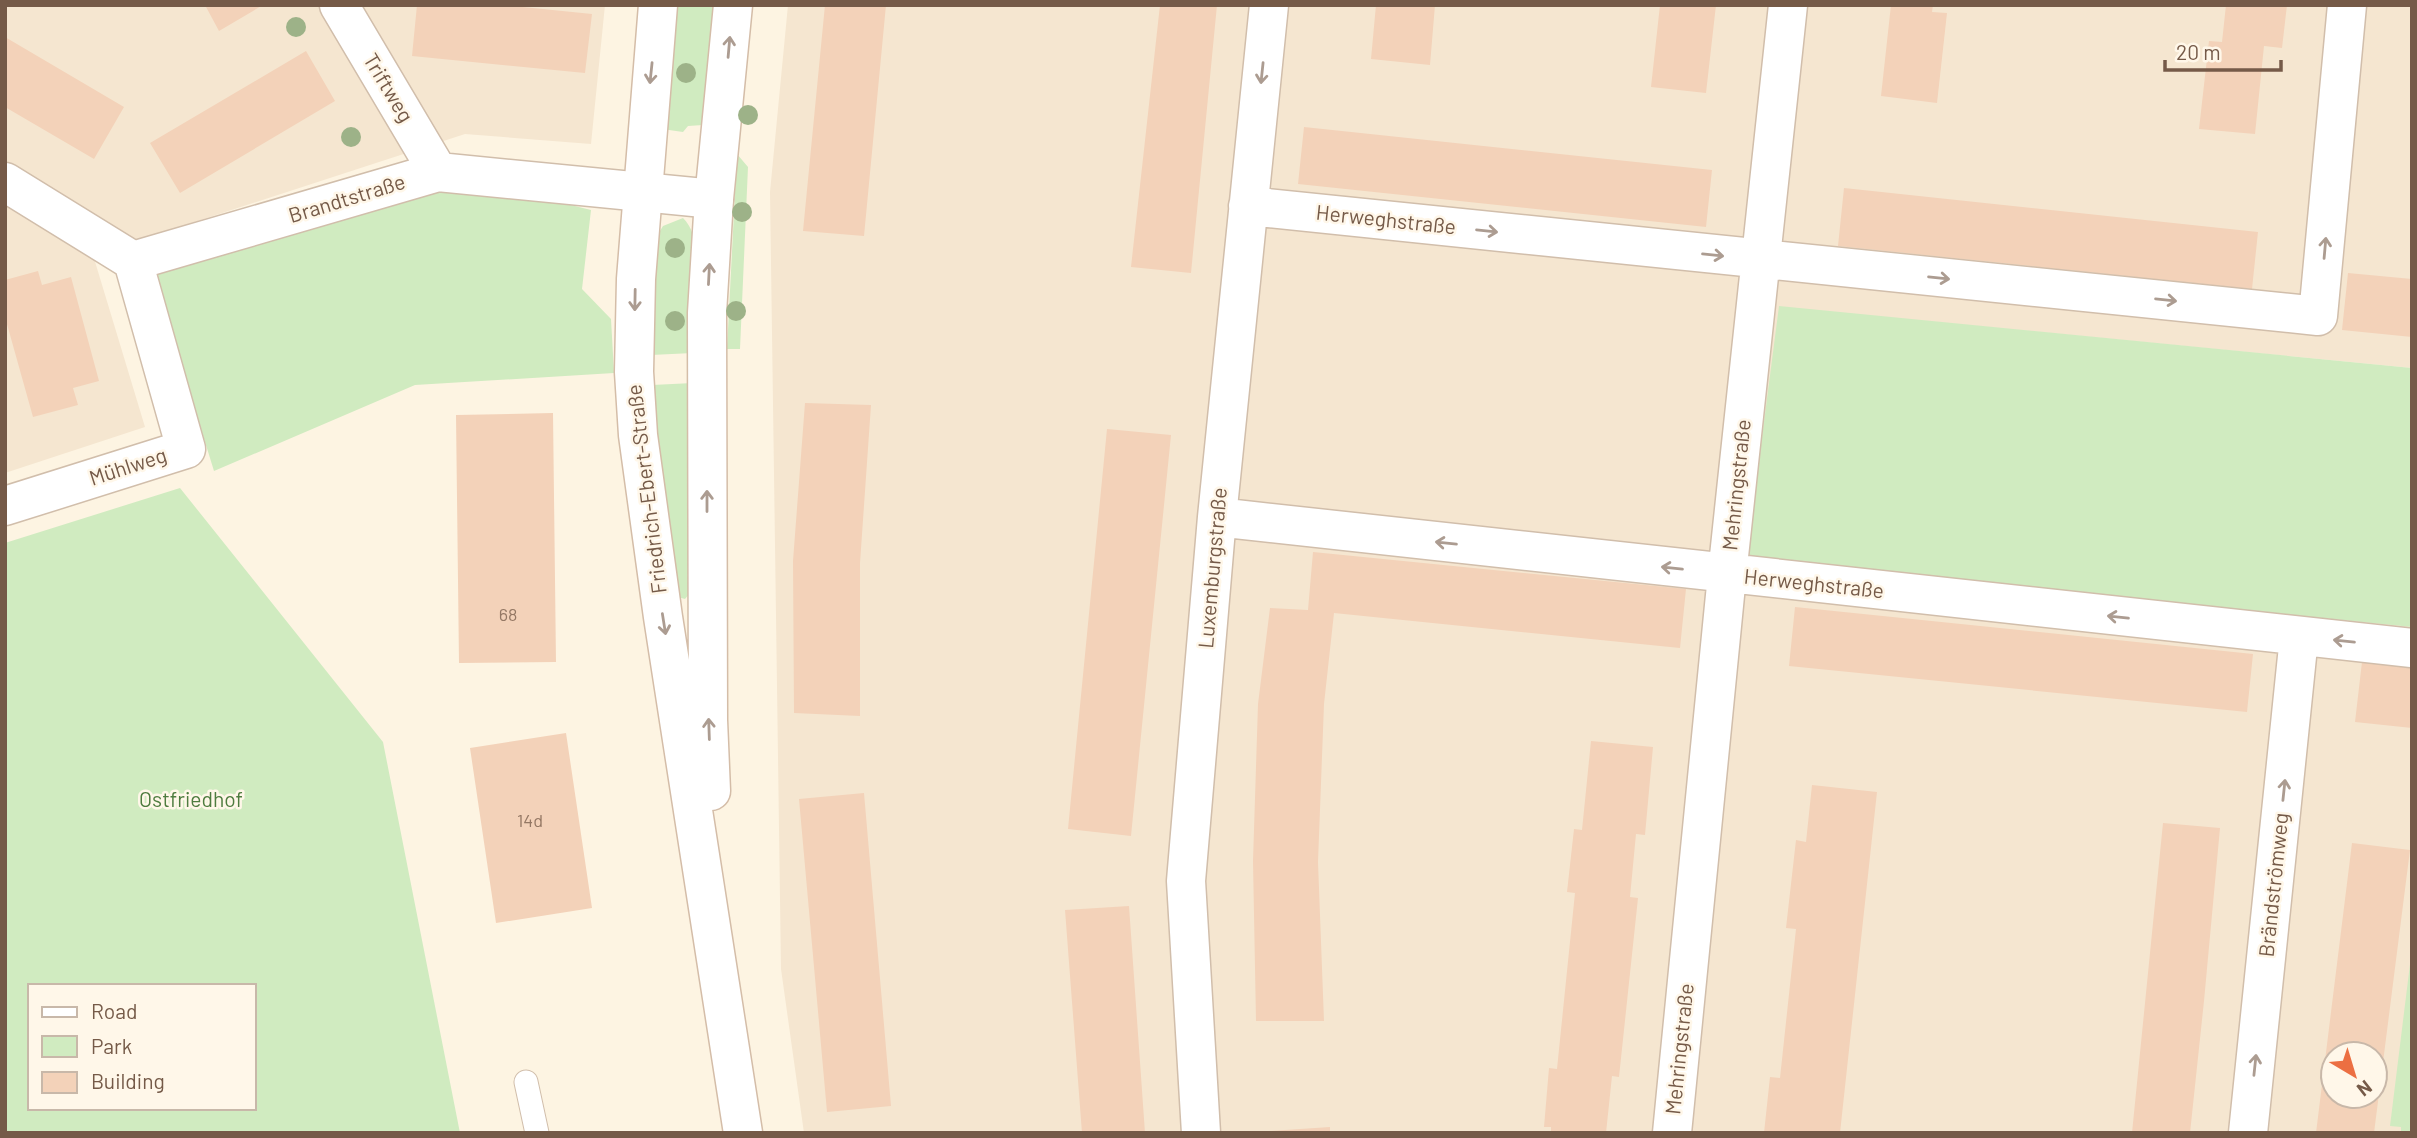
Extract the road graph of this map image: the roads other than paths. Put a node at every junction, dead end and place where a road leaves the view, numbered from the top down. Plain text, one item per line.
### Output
1 (340, 5) edge
2 (657, 5) edge
3 (733, 5) edge
4 (1269, 5) edge
5 (1788, 5) edge
6 (2347, 5) edge
7 (438, 172) junction
8 (5, 182) edge
9 (641, 192) junction
10 (714, 199) junction
11 (1248, 206) junction
12 (1761, 260) junction
13 (133, 261) junction
14 (5, 506) edge
15 (1217, 517) junction
16 (1727, 575) junction
17 (2299, 637) junction
18 (2412, 649) edge
19 (719, 968) junction
20 (526, 1082) dead end
21 (537, 1133) edge
22 (743, 1133) edge
23 (1201, 1133) edge
24 (1672, 1133) edge
25 (2248, 1133) edge

1 - 7 street, Triftweg
2 -> 9 street, Friedrich-Ebert-Straße
10 -> 3 street, Friedrich-Ebert-Straße
4 -> 11 street, Luxemburgstraße
5 - 12 street, Mehringstraße
12 -> 6 street, Herweghstraße
7 - 9 street, Brandtstraße
7 - 13 street, Brandtstraße
8 - 13 street
9 - 10 street, Brandtstraße
9 -> 19 street, Friedrich-Ebert-Straße
19 -> 10 street, Friedrich-Ebert-Straße
11 -> 12 street, Herweghstraße
11 - 15 street, Luxemburgstraße
12 - 16 street, Mehringstraße
13 - 14 street, Mühlweg
16 -> 15 street, Herweghstraße
15 - 23 street, Luxemburgstraße
17 -> 16 street, Herweghstraße
16 - 24 street, Mehringstraße
18 -> 17 street, Herweghstraße
25 -> 17 street, Brändströmweg
19 - 22 street, Friedrich-Ebert-Straße
20 - 21 lane

